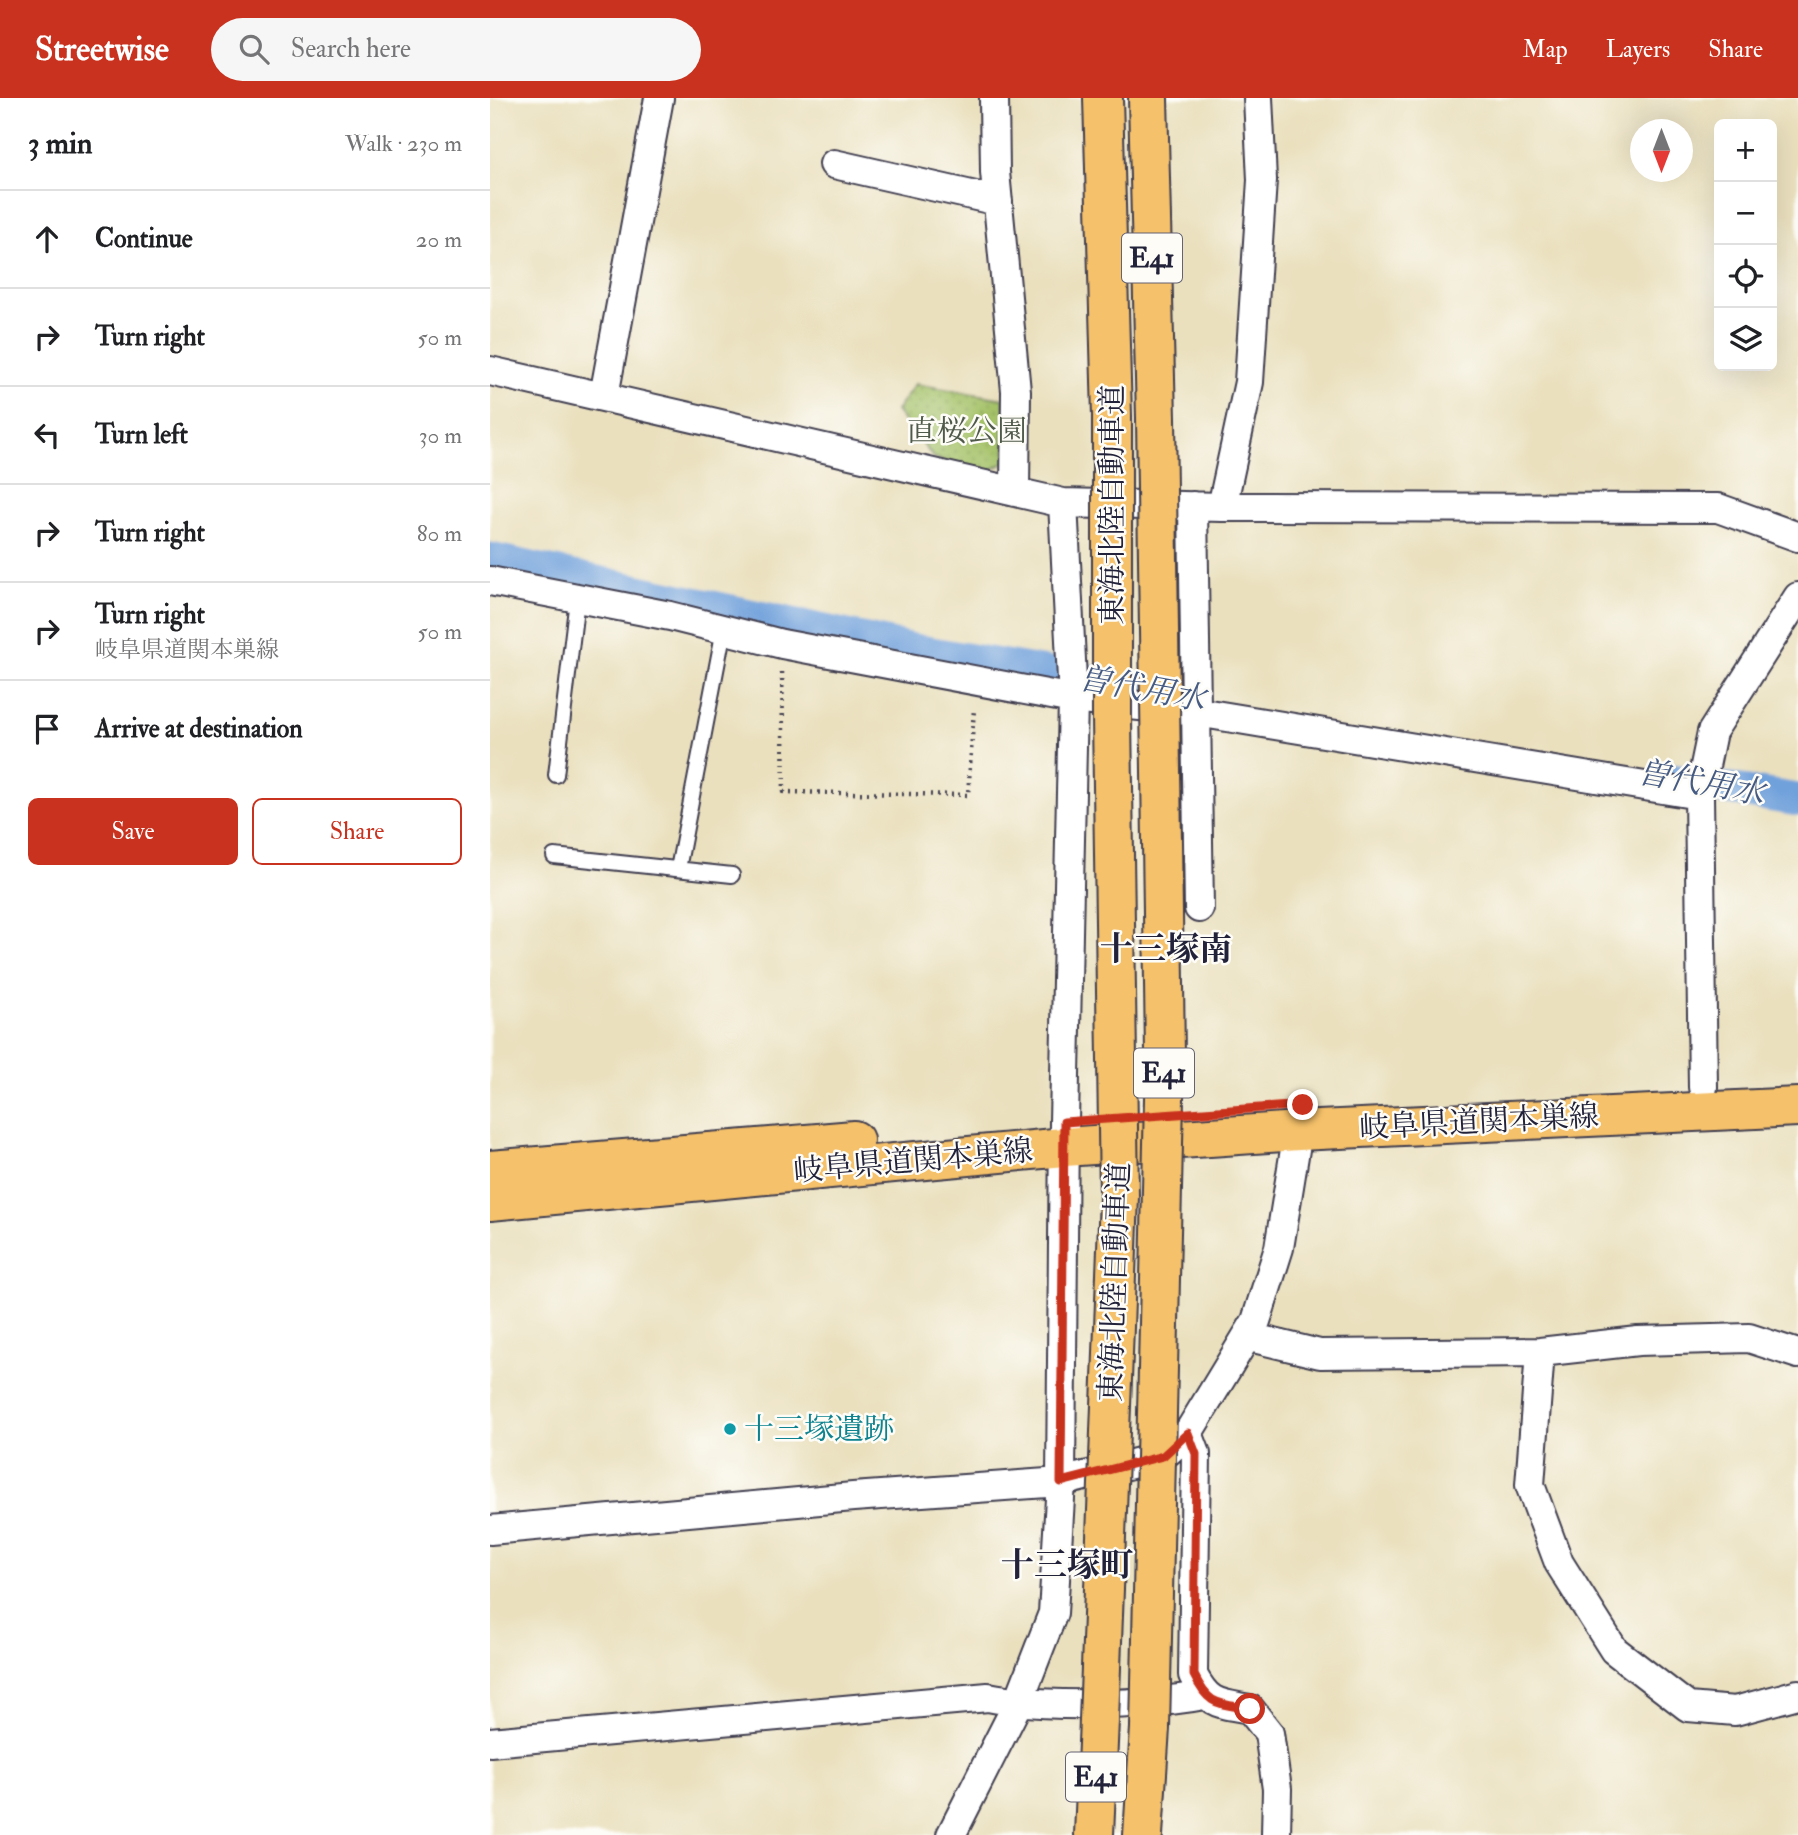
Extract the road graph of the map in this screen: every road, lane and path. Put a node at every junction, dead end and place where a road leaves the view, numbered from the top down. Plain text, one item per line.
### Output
1 (659, 98) edge
2 (994, 98) edge
3 (1103, 98) edge
4 (1148, 98) edge
5 (1258, 98) edge
6 (834, 164) dead end
7 (998, 201) junction
8 (490, 371) edge
9 (604, 396) junction
10 (1015, 492) junction
11 (1063, 503) junction
12 (1193, 506) junction
13 (1222, 507) junction
14 (1798, 537) edge
15 (490, 581) edge
16 (1798, 597) edge
17 (577, 600) junction
18 (724, 629) junction
19 (782, 644) junction
20 (976, 681) junction
21 (1073, 699) junction
22 (1197, 712) junction
23 (556, 775) dead end
24 (1699, 794) junction
25 (554, 856) dead end
26 (678, 869) junction
27 (732, 875) dead end
28 (1199, 908) dead end
29 (1798, 1082) edge
30 (1703, 1087) junction
31 (1798, 1107) edge
32 (1298, 1131) junction
33 (1064, 1135) junction
34 (490, 1170) edge
35 (490, 1201) edge
36 (1249, 1337) junction
37 (1540, 1352) junction
38 (1798, 1354) edge
39 (1188, 1433) junction
40 (1061, 1482) junction
41 (490, 1530) edge
42 (1798, 1694) edge
43 (1204, 1695) junction
44 (1018, 1703) junction
45 (490, 1742) edge
46 (951, 1835) edge
47 (1094, 1835) edge
48 (1143, 1835) edge
49 (1276, 1835) edge

1 - 9 street
2 - 7 street
3 - 47 main road, 東海北陸自動車道 / E41, bridge
4 - 48 main road, 東海北陸自動車道 / E41, bridge
5 - 13 street
6 - 7 street
7 - 10 street
8 - 9 street
9 - 10 street
10 - 11 street
11 - 12 street
11 - 21 street
12 - 13 street
12 - 22 street
13 - 14 street
15 - 17 street
16 - 24 street
17 - 18 street
17 - 23 lane
18 - 19 street
18 - 26 lane
19 - 20 street
19 - 20 path
20 - 21 street
21 - 22 street
21 - 33 street
22 - 24 street
22 - 28 street
24 - 30 street
25 - 26 lane
26 - 27 lane
29 - 30 main road, 岐阜県道関本巣線
30 - 33 main road, 岐阜県道関本巣線
31 - 32 main road, 岐阜県道関本巣線
32 - 33 main road, 岐阜県道関本巣線
32 - 36 street
33 - 34 main road, 岐阜県道関本巣線
33 - 35 main road, 岐阜県道関本巣線
33 - 40 street
36 - 37 street
36 - 39 street
37 - 38 street
37 - 42 street
39 - 40 street
39 - 43 street
40 - 41 street
40 - 44 street
43 - 44 street
43 - 49 street
44 - 45 street
44 - 46 street

